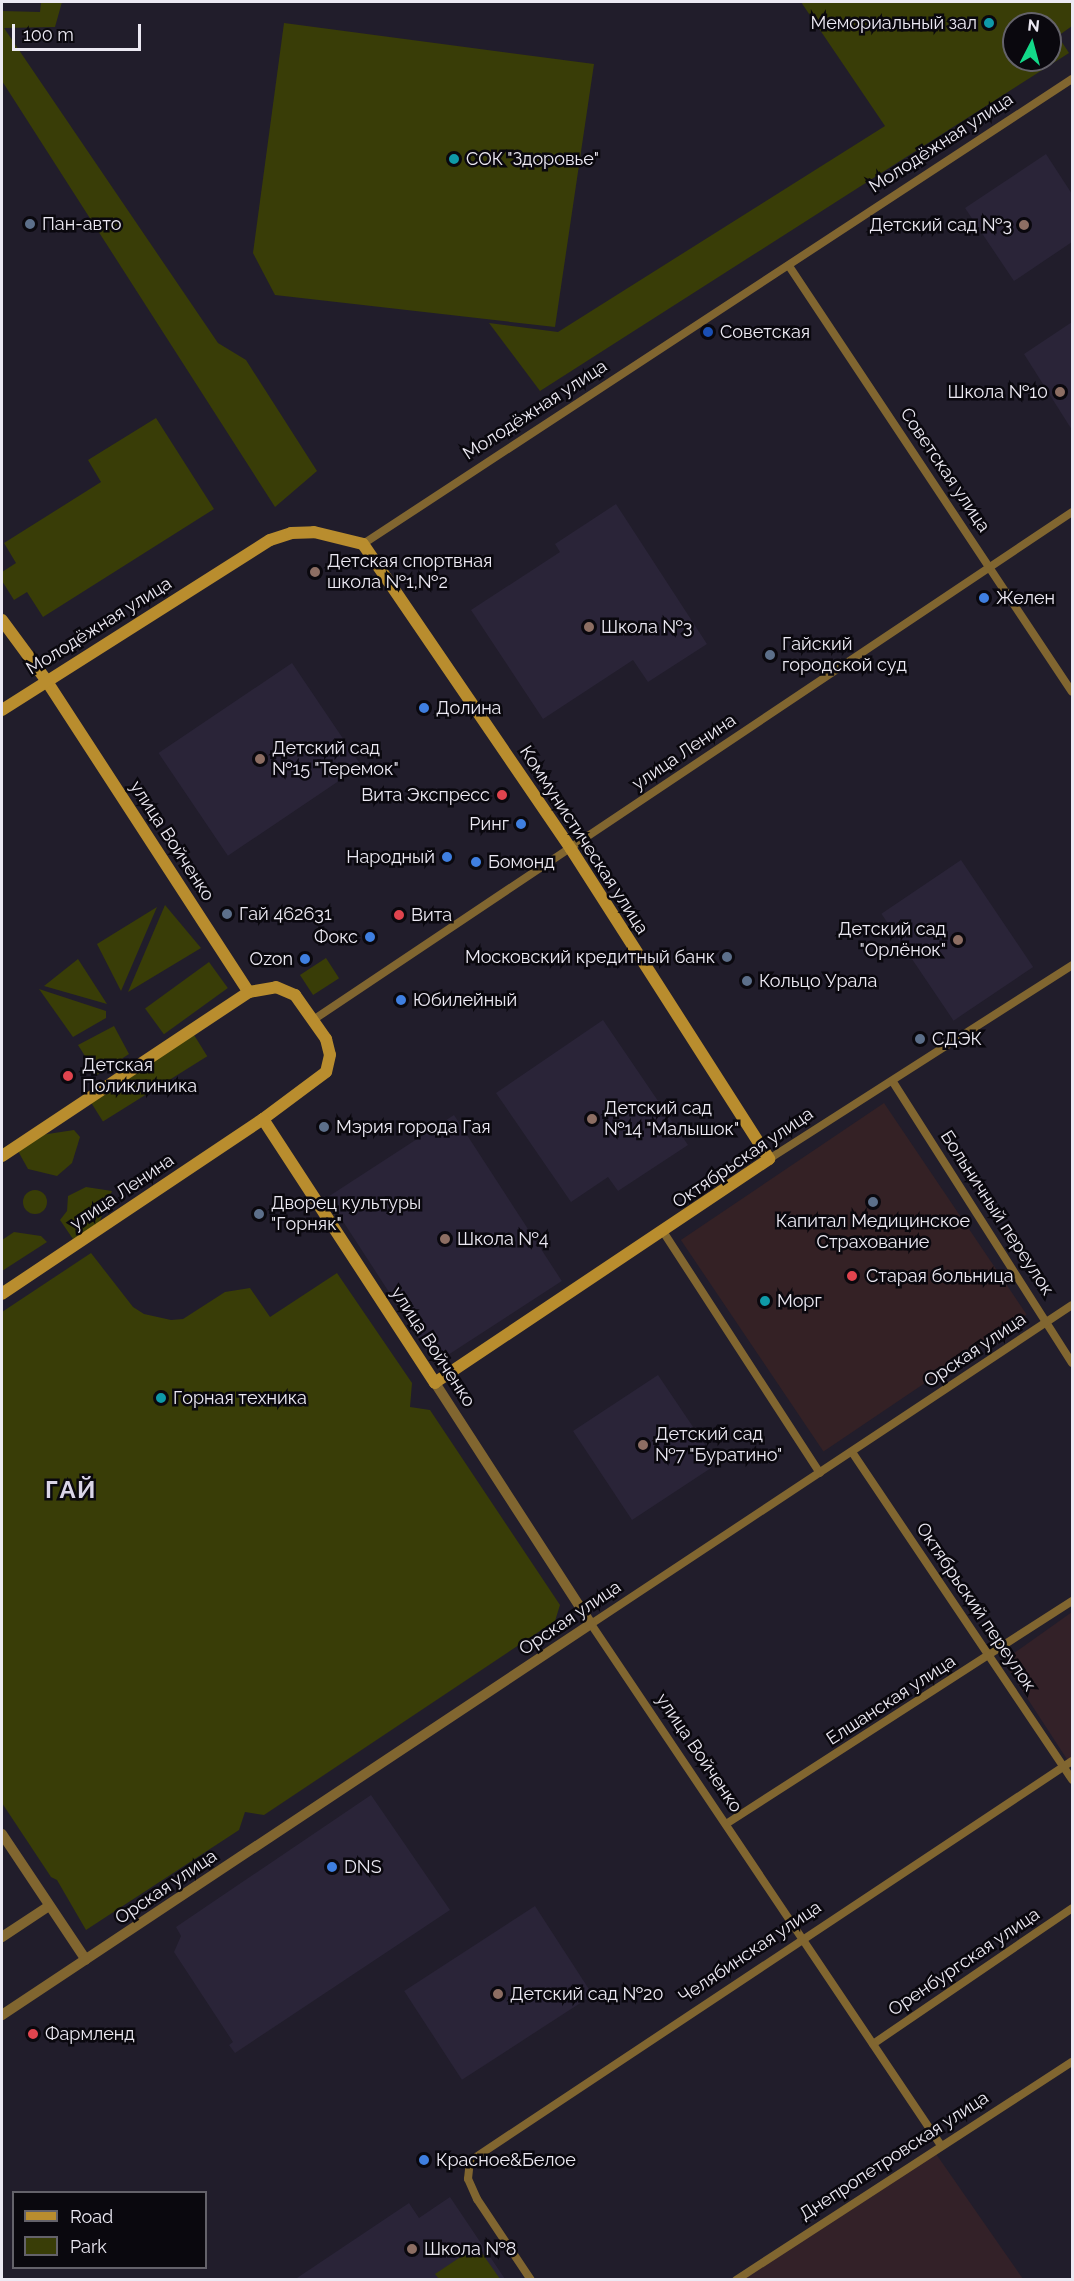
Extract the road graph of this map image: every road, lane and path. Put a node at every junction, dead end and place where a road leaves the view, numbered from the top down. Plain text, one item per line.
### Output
1 (1072, 79) edge
2 (789, 266) junction
3 (1072, 512) edge
4 (363, 544) junction
5 (989, 567) junction
6 (2, 620) edge
7 (45, 680) junction
8 (1072, 692) edge
9 (2, 710) edge
10 (571, 849) junction
11 (1072, 964) edge
12 (249, 992) junction
13 (314, 1020) junction
14 (893, 1082) junction
15 (263, 1119) junction
16 (2, 1156) edge
17 (769, 1159) junction
18 (664, 1233) junction
19 (2, 1294) edge
20 (1072, 1305) edge
21 (1047, 1322) junction
22 (1072, 1363) edge
23 (435, 1383) junction
24 (852, 1452) junction
25 (820, 1473) junction
26 (1072, 1601) edge
27 (591, 1624) junction
28 (989, 1657) junction
29 (1072, 1761) edge
30 (1062, 1765) junction
31 (1072, 1780) edge
32 (726, 1824) junction
33 (2, 1834) edge
34 (49, 1906) junction
35 (1072, 1908) edge
36 (2, 1937) edge
37 (800, 1938) junction
38 (86, 1960) junction
39 (2, 2015) edge
40 (873, 2044) junction
41 (1072, 2062) edge
42 (940, 2144) junction
43 (531, 2280) edge
44 (736, 2280) edge

1 - 2 street, Молодёжная улица
2 - 4 street, Молодёжная улица
2 - 5 street, Советская улица
3 - 5 street, улица Ленина
4 - 7 main road, Молодёжная улица
4 - 10 main road, Коммунистическая улица
5 - 8 street, Советская улица
5 - 10 street, улица Ленина
6 - 7 main road, улица Войченко
7 - 9 main road, Молодёжная улица
7 - 12 main road, улица Войченко
10 - 13 street, улица Ленина
10 - 17 main road, Коммунистическая улица
11 - 14 street, Октябрьская улица
12 - 13 main road
12 - 16 main road
13 - 15 main road
14 - 17 street, Октябрьская улица
14 - 21 street, Больничный переулок
15 - 19 main road, улица Ленина
15 - 23 main road, улица Войченко
17 - 18 main road, Октябрьская улица
18 - 23 main road, Октябрьская улица
18 - 25 street
20 - 21 street, Орская улица
21 - 22 street, Больничный переулок
21 - 24 street, Орская улица
23 - 27 street, улица Войченко
24 - 25 street, Орская улица
24 - 28 street, Октябрьский переулок
25 - 27 street, Орская улица
26 - 28 street, Елшанская улица
27 - 32 street, улица Войченко
27 - 38 street, Орская улица
28 - 30 street, Октябрьский переулок
28 - 32 street, Елшанская улица
29 - 30 street, Челябинская улица
30 - 31 street, Октябрьский переулок
30 - 37 street, Челябинская улица
32 - 37 street, улица Войченко
33 - 34 street
34 - 36 street
34 - 38 street
35 - 40 street, Оренбургская улица
37 - 40 street, улица Войченко
37 - 43 street, Челябинская улица
38 - 39 street, Орская улица
40 - 42 street, улица Войченко
41 - 42 street, Днепропетровская улица
42 - 44 street, Днепропетровская улица

